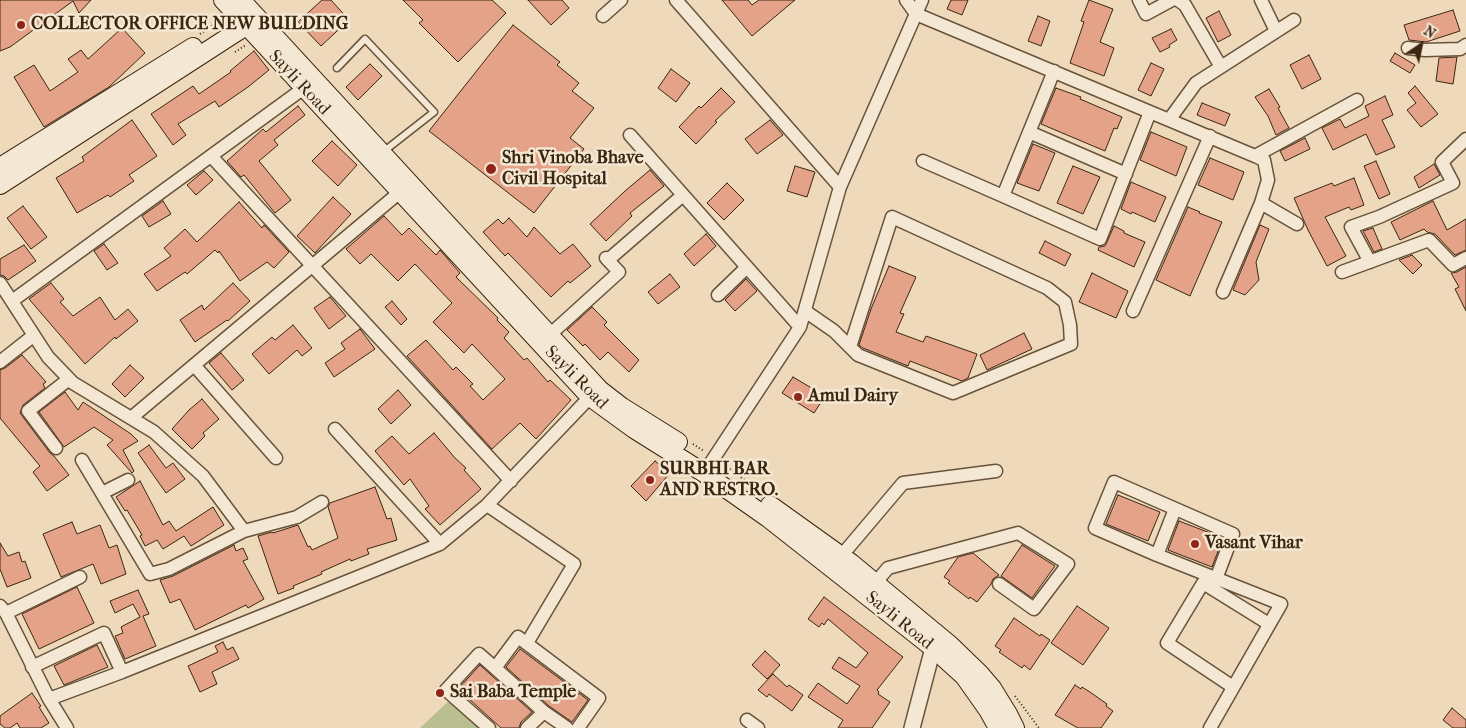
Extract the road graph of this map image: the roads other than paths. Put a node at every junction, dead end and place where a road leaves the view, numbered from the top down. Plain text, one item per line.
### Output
1 (223, 0) edge
2 (621, 0) edge
3 (676, 0) edge
4 (906, 0) edge
5 (922, 0) edge
6 (1139, 0) edge
7 (1172, 0) edge
8 (1178, 0) edge
9 (1262, 0) edge
10 (916, 14) junction
11 (603, 16) dead end
12 (248, 19) edge
13 (1294, 20) dead end
14 (1276, 31) junction
15 (1466, 45) edge
16 (1408, 48) dead end
17 (1222, 67) junction
18 (337, 68) dead end
19 (1054, 71) junction
20 (304, 88) junction
21 (1357, 100) dead end
22 (1150, 112) junction
23 (1169, 120) junction
24 (1028, 132) junction
25 (630, 135) dead end
26 (1210, 136) junction
27 (1466, 139) edge
28 (211, 156) junction
29 (1255, 156) junction
30 (377, 157) junction
31 (923, 162) dead end
32 (0, 168) edge
33 (1126, 174) junction
34 (0, 185) edge
35 (840, 188) junction
36 (400, 192) junction
37 (683, 195) junction
38 (1002, 196) junction
39 (1261, 203) junction
40 (1297, 224) dead end
41 (1466, 258) edge
42 (1370, 262) junction
43 (313, 267) junction
44 (747, 267) junction
45 (1342, 272) dead end
46 (0, 283) edge
47 (1223, 292) dead end
48 (718, 295) dead end
49 (12, 301) junction
50 (805, 311) junction
51 (1134, 311) dead end
52 (800, 327) junction
53 (33, 336) junction
54 (545, 339) junction
55 (850, 347) junction
56 (0, 362) edge
57 (194, 365) junction
58 (69, 378) junction
59 (590, 397) junction
60 (131, 418) junction
61 (335, 429) dead end
62 (56, 448) dead end
63 (276, 458) dead end
64 (82, 460) dead end
65 (710, 465) junction
66 (996, 471) dead end
67 (128, 480) dead end
68 (511, 481) junction
69 (102, 493) junction
70 (322, 502) dead end
71 (487, 505) junction
72 (1175, 509) junction
73 (244, 532) junction
74 (440, 544) junction
75 (1156, 555) junction
76 (837, 561) junction
77 (80, 577) dead end
78 (1216, 579) junction
79 (999, 584) dead end
80 (870, 589) junction
81 (3, 609) edge
82 (1269, 624) junction
83 (527, 643) junction
84 (933, 648) junction
85 (32, 667) junction
86 (494, 668) junction
87 (122, 672) junction
88 (1233, 687) junction
89 (49, 699) junction
90 (544, 712) junction
91 (747, 720) dead end
92 (67, 728) edge
93 (489, 728) edge
94 (527, 728) edge
95 (567, 728) edge
96 (578, 728) edge
97 (758, 728) edge
98 (912, 728) edge
99 (998, 728) edge
100 (1015, 728) edge
101 (1210, 728) edge

1 - 12 main road
2 - 11 street
3 - 35 street
4 - 10 street
5 - 10 street
6 - 7 street
8 - 17 street
9 - 14 street
10 - 19 street
10 - 35 street
12 - 20 main road, Sayli Road
12 - 30 main road
12 - 32 main road
12 - 34 main road
13 - 14 street
14 - 17 street
15 - 16 street
17 - 23 street
18 - 30 lane
19 - 22 street
19 - 24 street
20 - 28 street
20 - 30 main road, Sayli Road
21 - 29 street
22 - 23 street
22 - 33 street
23 - 26 street
24 - 33 street
24 - 38 street
25 - 37 street
26 - 29 street
26 - 51 street
27 - 42 street
28 - 43 street
28 - 49 street
29 - 39 street
30 - 36 main road, Sayli Road
30 - 54 main road
31 - 38 street
33 - 38 street
35 - 50 street
36 - 43 street
36 - 54 main road, Sayli Road
37 - 44 street
37 - 54 street
39 - 40 street
39 - 47 street
41 - 42 street
42 - 45 street
43 - 57 street
43 - 68 street
44 - 48 street
44 - 52 street
46 - 49 street
49 - 53 street
50 - 52 street
50 - 55 street
52 - 65 street
53 - 56 street
53 - 58 street
54 - 59 main road, Sayli Road
54 - 65 main road
55 - 55 street
57 - 60 street
57 - 63 street
58 - 60 street
58 - 62 street
59 - 65 main road, Sayli Road
59 - 68 street
60 - 73 street
61 - 74 street
64 - 69 street
65 - 76 main road, Sayli Road
66 - 76 street
67 - 69 street
68 - 71 street
69 - 73 street
70 - 73 street
71 - 74 street
71 - 83 street
72 - 75 street
72 - 75 street
72 - 78 street
74 - 87 street
75 - 78 street
76 - 80 main road, Sayli Road
77 - 81 street
78 - 82 street
79 - 80 street
80 - 84 main road, Sayli Road
80 - 100 main road
81 - 85 street
82 - 88 street
82 - 88 street
83 - 86 street
83 - 96 street
84 - 98 street
84 - 99 main road, Sayli Road
85 - 87 street
85 - 89 street
86 - 90 street
86 - 93 street
87 - 89 street
88 - 101 street
89 - 92 street
90 - 94 street
90 - 95 street
91 - 97 street

